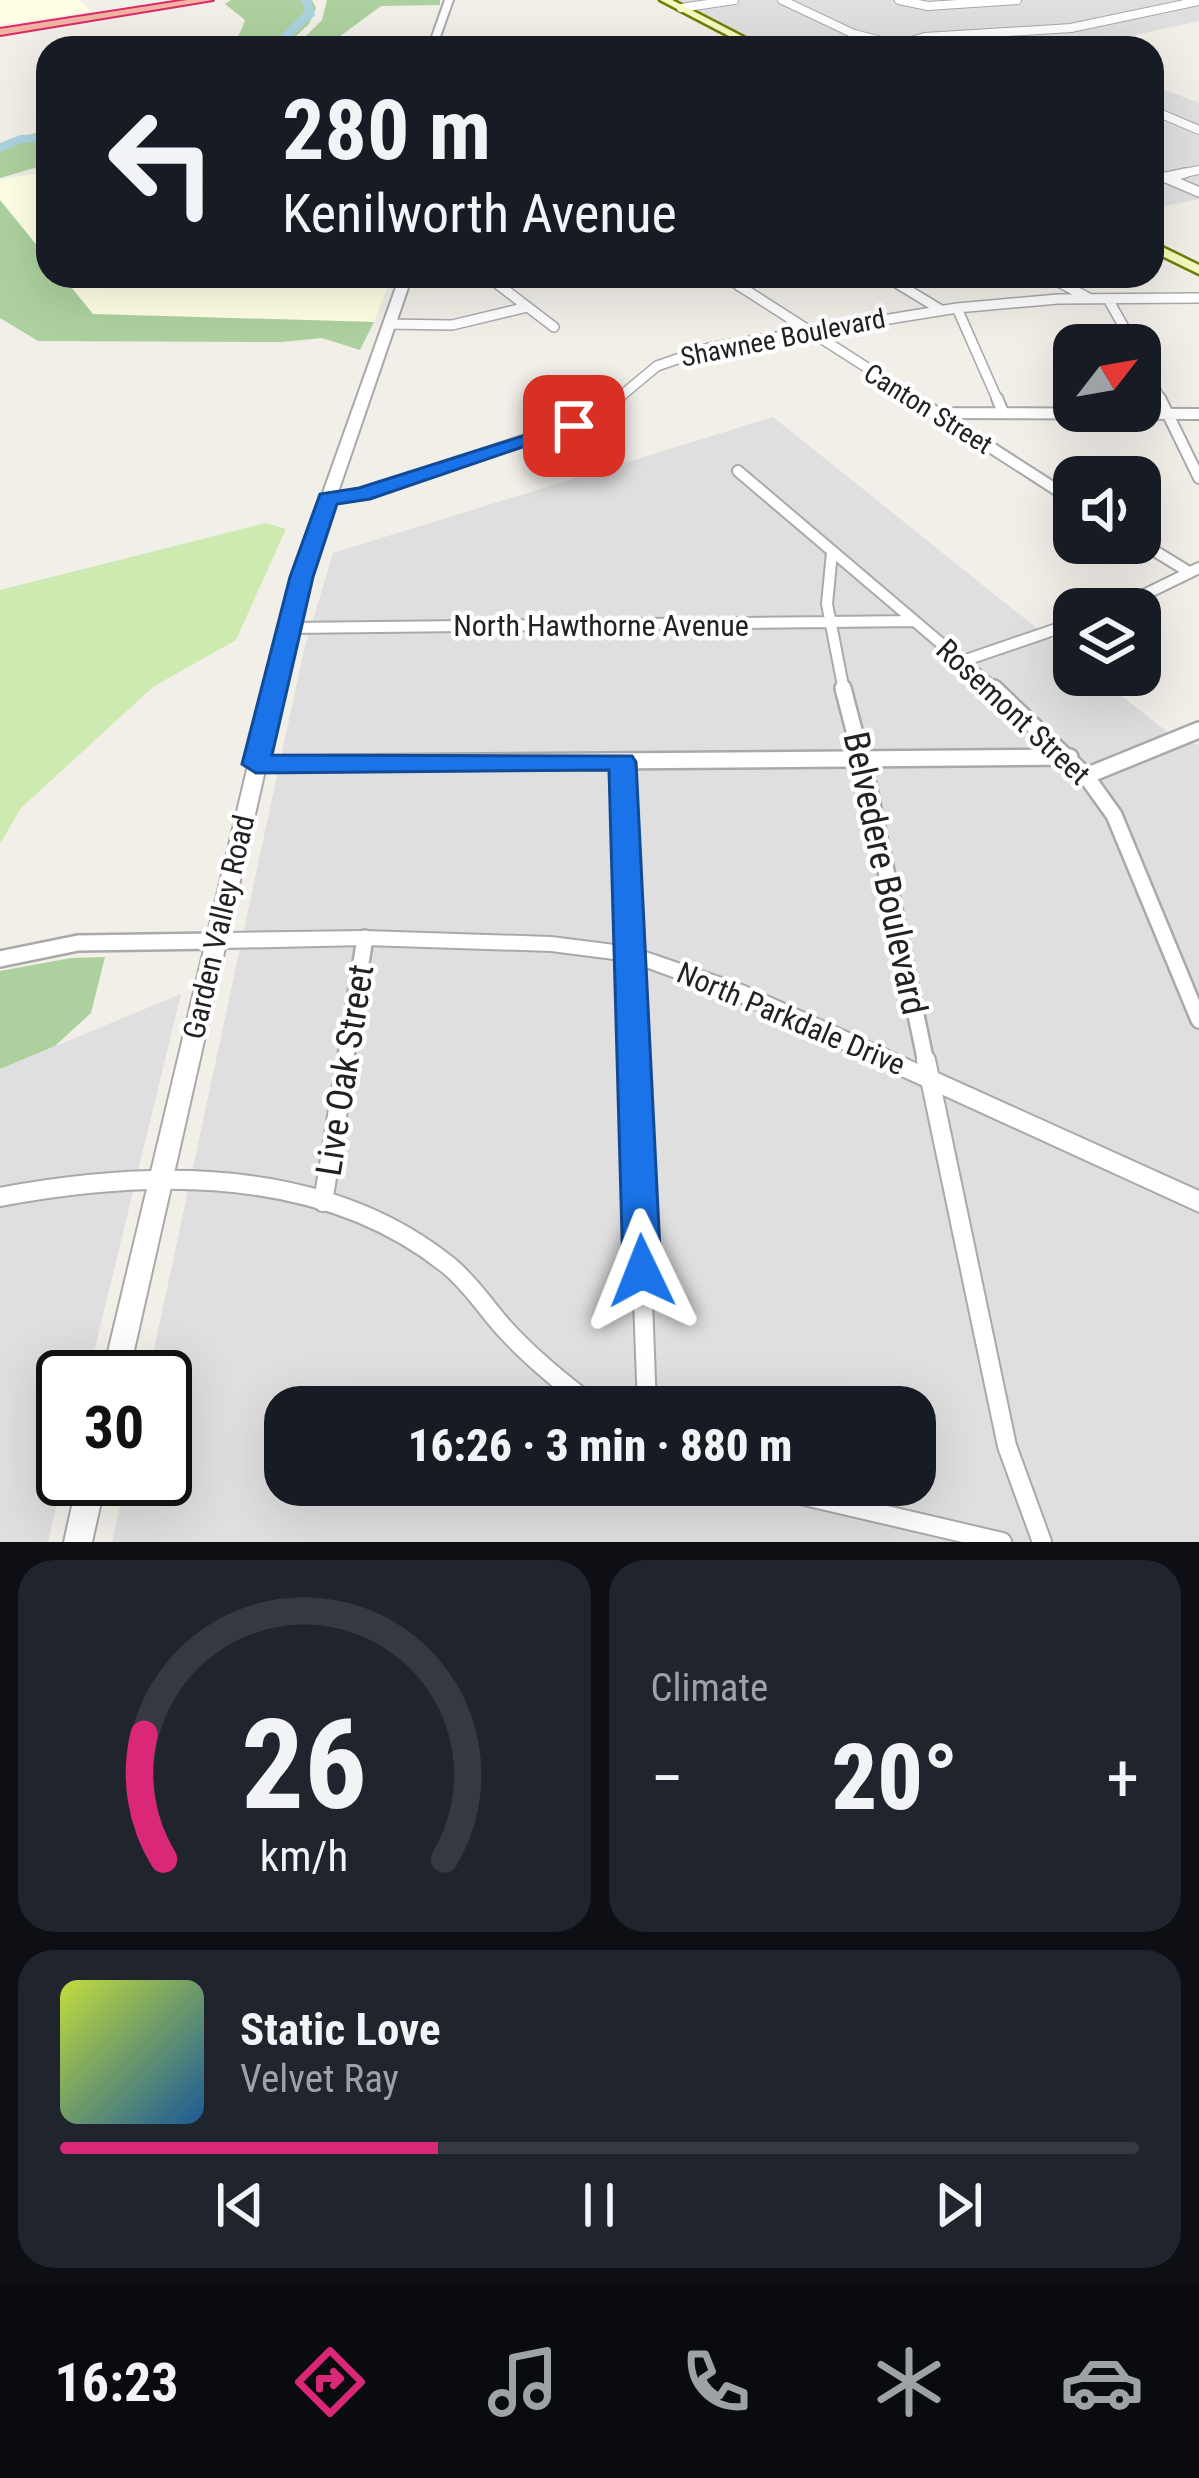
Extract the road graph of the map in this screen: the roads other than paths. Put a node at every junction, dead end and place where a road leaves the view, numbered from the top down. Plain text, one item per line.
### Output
1 (194, 0) edge
2 (208, 0) edge
3 (449, 0) edge
4 (665, 0) edge
5 (734, 0) edge
6 (782, 0) edge
7 (899, 0) edge
8 (1017, 0) edge
9 (1199, 2) edge
10 (177, 3) edge
11 (681, 8) junction
12 (0, 30) edge
13 (1012, 33) junction
14 (436, 36) edge
15 (736, 36) edge
16 (862, 36) edge
17 (947, 36) edge
18 (1015, 36) edge
19 (1164, 115) edge
20 (1199, 130) edge
21 (1199, 170) edge
22 (1165, 177) joint
23 (1199, 193) edge
24 (1164, 253) edge
25 (1199, 270) edge
26 (402, 288) edge
27 (502, 288) edge
28 (742, 288) edge
29 (904, 288) edge
30 (1070, 288) edge
31 (1199, 298) edge
32 (1092, 299) junction
33 (1108, 299) junction
34 (527, 307) junction
35 (957, 308) junction
36 (940, 310) junction
37 (388, 324) junction
38 (1122, 324) edge
39 (554, 327) dead end
40 (802, 329) junction
41 (1161, 398) edge
42 (1002, 410) junction
43 (933, 413) junction
44 (1169, 414) junction
45 (1199, 414) edge
46 (738, 471) dead end
47 (1199, 478) edge
48 (1053, 488) edge
49 (328, 499) junction
50 (832, 552) junction
51 (1161, 553) edge
52 (1194, 570) edge
53 (1158, 588) edge
54 (914, 621) junction
55 (831, 625) junction
56 (289, 628) junction
57 (1053, 630) edge
58 (960, 662) junction
59 (1199, 730) edge
60 (1070, 758) junction
61 (863, 760) junction
62 (622, 762) junction
63 (256, 764) junction
64 (1086, 776) junction
65 (365, 938) junction
66 (216, 941) junction
67 (631, 954) junction
68 (0, 959) edge
69 (1199, 1020) edge
70 (929, 1079) junction
71 (160, 1178) junction
72 (0, 1197) edge
73 (323, 1202) junction
74 (1199, 1202) edge
75 (121, 1350) edge
76 (568, 1386) edge
77 (646, 1386) edge
78 (86, 1506) edge
79 (848, 1506) edge
80 (78, 1542) edge
81 (1002, 1542) edge
82 (1042, 1542) edge

1 - 10 highway
2 - 10 highway
3 - 14 street
4 - 11 main road
5 - 11 street
6 - 16 street
7 - 8 street
9 - 13 street
10 - 12 highway
10 - 12 highway
11 - 15 main road
13 - 17 street
13 - 18 street
19 - 20 street
21 - 22 street
22 - 23 street
24 - 25 main road
26 - 37 street, Garden Valley Road
27 - 34 street
28 - 40 street, Canton Street
29 - 36 street
30 - 32 street
31 - 33 street, Shawnee Boulevard
32 - 33 street, Shawnee Boulevard
32 - 35 street, Shawnee Boulevard
33 - 38 street
34 - 37 street
34 - 39 street
35 - 36 street, Shawnee Boulevard
35 - 42 street
36 - 40 street, Shawnee Boulevard
37 - 49 street, Garden Valley Road
40 - 43 street, Canton Street
40 - 49 street, Shawnee Boulevard
41 - 44 street
42 - 43 street
42 - 44 street
43 - 48 street, Canton Street
44 - 45 street
44 - 47 street
46 - 50 street, Rosemont Street
49 - 56 street, Garden Valley Road
50 - 54 street, Rosemont Street
50 - 55 street, Belvedere Boulevard
51 - 52 street
52 - 53 street
54 - 55 street, North Hawthorne Avenue
54 - 58 street, Rosemont Street
55 - 56 street, North Hawthorne Avenue
55 - 61 street, Belvedere Boulevard
56 - 63 street, Garden Valley Road
57 - 58 street
58 - 60 street, Rosemont Street
59 - 64 street
60 - 61 street
60 - 64 street, Rosemont Street
61 - 62 street
61 - 70 street, Belvedere Boulevard
62 - 63 street
62 - 67 street
63 - 66 street, Garden Valley Road
64 - 69 street, Rosemont Street
65 - 66 street, North Parkdale Drive
65 - 67 street, North Parkdale Drive
65 - 73 street, Live Oak Street
66 - 68 street, North Parkdale Drive
66 - 71 street, Garden Valley Road
67 - 70 street, North Parkdale Drive
67 - 77 street
70 - 74 street, North Parkdale Drive
70 - 82 street, Belvedere Boulevard
71 - 72 street
71 - 73 street
71 - 75 street, Garden Valley Road
73 - 76 street
78 - 80 street
79 - 81 street

